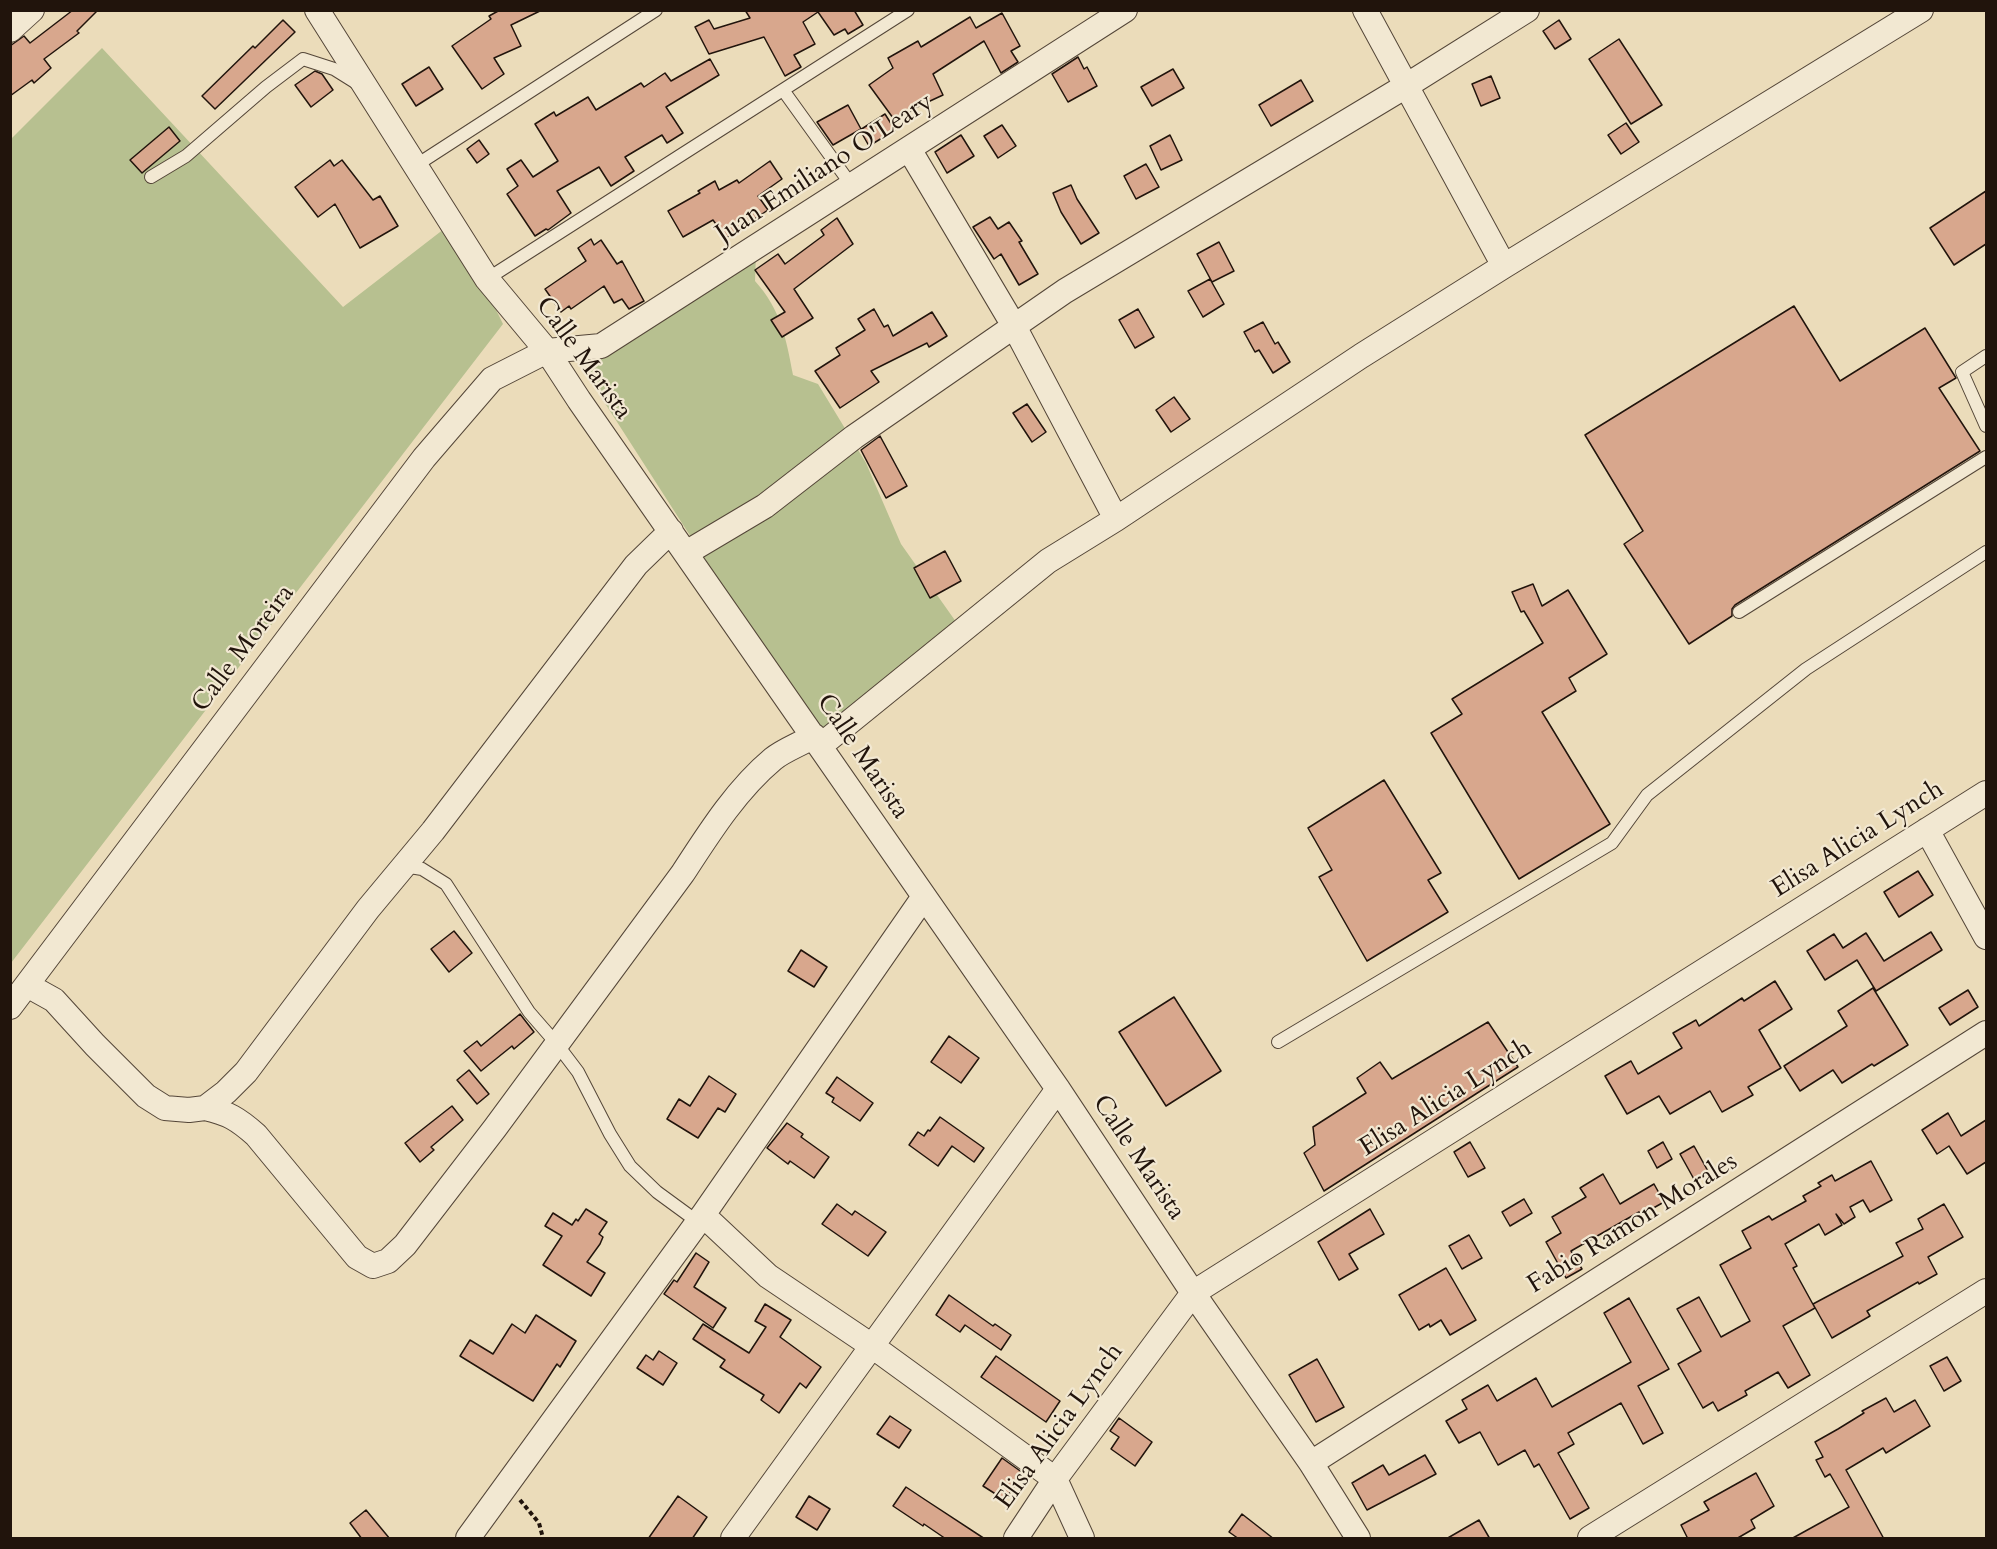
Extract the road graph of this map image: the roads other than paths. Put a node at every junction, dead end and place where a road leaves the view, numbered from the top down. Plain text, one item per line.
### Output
1 (32, 10) edge
2 (657, 10) edge
3 (908, 10) edge
4 (1365, 10) edge
5 (1527, 10) edge
6 (1921, 10) edge
7 (1119, 12) edge
8 (326, 14) edge
9 (10, 30) edge
10 (1406, 86) junction
11 (367, 90) junction
12 (783, 90) junction
13 (909, 149) junction
14 (415, 166) junction
15 (151, 177) dead end
16 (852, 186) junction
17 (1504, 266) junction
18 (487, 279) junction
19 (1014, 326) junction
20 (547, 351) junction
21 (1986, 356) edge
22 (1986, 426) edge
23 (1986, 457) edge
24 (1116, 519) junction
25 (671, 531) junction
26 (1986, 552) edge
27 (686, 553) junction
28 (1739, 612) dead end
29 (817, 741) junction
30 (1986, 793) edge
31 (1927, 830) junction
32 (404, 866) junction
33 (923, 898) junction
34 (1986, 937) edge
35 (27, 985) junction
36 (10, 1007) edge
37 (1986, 1033) edge
38 (1278, 1042) dead end
39 (556, 1043) junction
40 (1058, 1089) junction
41 (205, 1108) junction
42 (700, 1218) junction
43 (1986, 1291) edge
44 (1193, 1293) junction
45 (872, 1346) junction
46 (1311, 1462) junction
47 (1055, 1479) junction
48 (468, 1539) edge
49 (733, 1539) edge
50 (1016, 1539) edge
51 (1082, 1539) edge
52 (1358, 1539) edge
53 (1590, 1539) edge

1 - 9 street
2 - 14 lane
3 - 12 lane
4 - 10 street
5 - 10 street
6 - 17 street
7 - 13 street, Juan Emiliano O'Leary
8 - 11 street, Calle Marista
10 - 17 street
10 - 19 street
11 - 14 street, Calle Marista
11 - 15 lane
12 - 16 lane
12 - 18 lane
13 - 16 street, Juan Emiliano O'Leary
13 - 19 street
14 - 18 street, Calle Marista
16 - 20 street, Juan Emiliano O'Leary
17 - 24 street
18 - 20 street, Calle Marista
19 - 24 street
19 - 27 street
20 - 25 street, Calle Marista
20 - 35 street, Calle Moreira
21 - 22 lane
23 - 28 lane
24 - 29 street
25 - 27 street, Calle Marista
25 - 32 street
26 - 38 lane
27 - 29 street, Calle Marista
29 - 33 street, Calle Marista
29 - 39 street
30 - 31 street, Elisa Alicia Lynch
31 - 34 street
31 - 44 street, Elisa Alicia Lynch
32 - 39 lane
32 - 41 street
33 - 40 street, Calle Marista
33 - 42 street
35 - 36 street, Calle Moreira
35 - 41 street
37 - 46 street, Fabio Ramon Morales
39 - 41 street
39 - 42 lane
40 - 44 street, Calle Marista
40 - 45 street
42 - 45 street
42 - 48 street
43 - 53 street
44 - 46 street, Calle Marista
44 - 47 street, Elisa Alicia Lynch
45 - 47 street
45 - 49 street
46 - 52 street, Calle Marista
47 - 50 street, Elisa Alicia Lynch
47 - 51 street

